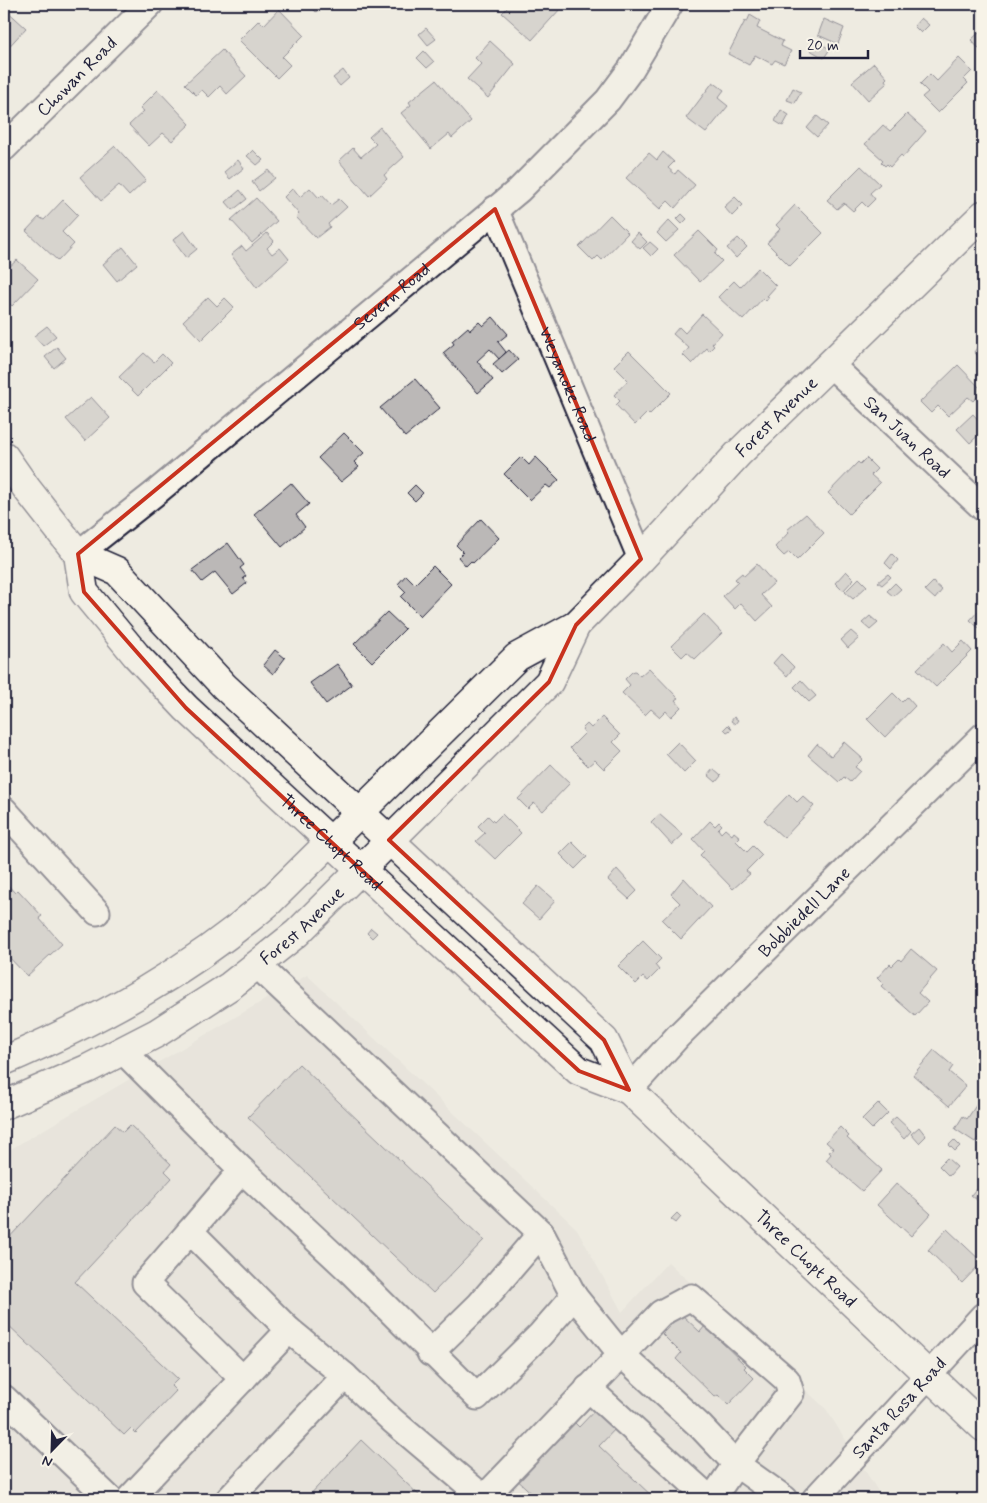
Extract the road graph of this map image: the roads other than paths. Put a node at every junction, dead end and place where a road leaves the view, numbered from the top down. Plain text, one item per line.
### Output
1 (150, 4) edge
2 (670, 4) edge
3 (4, 148) edge
4 (496, 209) junction
5 (983, 215) edge
6 (831, 365) junction
7 (4, 456) edge
8 (983, 508) edge
9 (78, 554) junction
10 (641, 560) junction
11 (576, 625) junction
12 (983, 736) edge
13 (4, 810) edge
14 (360, 813) junction
15 (388, 840) junction
16 (331, 843) junction
17 (359, 870) junction
18 (97, 912) dead end
19 (257, 965) junction
20 (123, 1051) junction
21 (4, 1061) edge
22 (629, 1090) junction
23 (4, 1105) edge
24 (242, 1170) junction
25 (190, 1231) junction
26 (540, 1233) junction
27 (574, 1296) junction
28 (983, 1316) edge
29 (289, 1330) junction
30 (430, 1353) junction
31 (620, 1354) junction
32 (344, 1376) junction
33 (929, 1376) junction
34 (242, 1379) junction
35 (588, 1388) junction
36 (4, 1398) edge
37 (983, 1427) edge
38 (736, 1464) junction
39 (110, 1499) edge
40 (129, 1499) edge
41 (229, 1499) edge
42 (485, 1499) edge
43 (711, 1499) edge
44 (785, 1499) edge
45 (815, 1499) edge

1 - 3 street, Chowan Road
2 - 4 street, Severn Road
4 - 9 street, Severn Road
4 - 10 street, Weyanoke Road
5 - 6 main road, Forest Avenue
6 - 8 street, San Juan Road
6 - 10 main road, Forest Avenue
7 - 9 main road, Three Chopt Road
9 - 14 main road, Three Chopt Road
9 - 16 main road, Three Chopt Road
10 - 11 main road, Forest Avenue
11 - 14 main road, Forest Avenue
11 - 15 main road, Forest Avenue
12 - 22 street, Bobbiedell Lane
13 - 18 street
14 - 15 main road, Three Chopt Road
14 - 16 main road, Forest Avenue
15 - 17 main road, Forest Avenue
15 - 22 main road, Three Chopt Road
16 - 17 main road, Three Chopt Road
16 - 21 main road, Forest Avenue
17 - 19 main road, Forest Avenue
17 - 22 main road, Three Chopt Road
19 - 20 main road, Forest Avenue
19 - 26 street
20 - 23 main road, Forest Avenue
20 - 24 street
22 - 33 main road, Three Chopt Road
24 - 25 street
24 - 30 street
25 - 29 street
25 - 34 street
26 - 27 street
26 - 30 street
27 - 30 street
27 - 31 street
28 - 33 street, Santa Rosa Road
29 - 32 street
29 - 34 street
31 - 35 street
31 - 38 street
31 - 38 street
32 - 41 street
32 - 42 street
33 - 37 main road, Three Chopt Road
33 - 45 street, Santa Rosa Road
34 - 40 street
35 - 42 street
35 - 43 street
36 - 39 street
38 - 43 street
38 - 44 street

